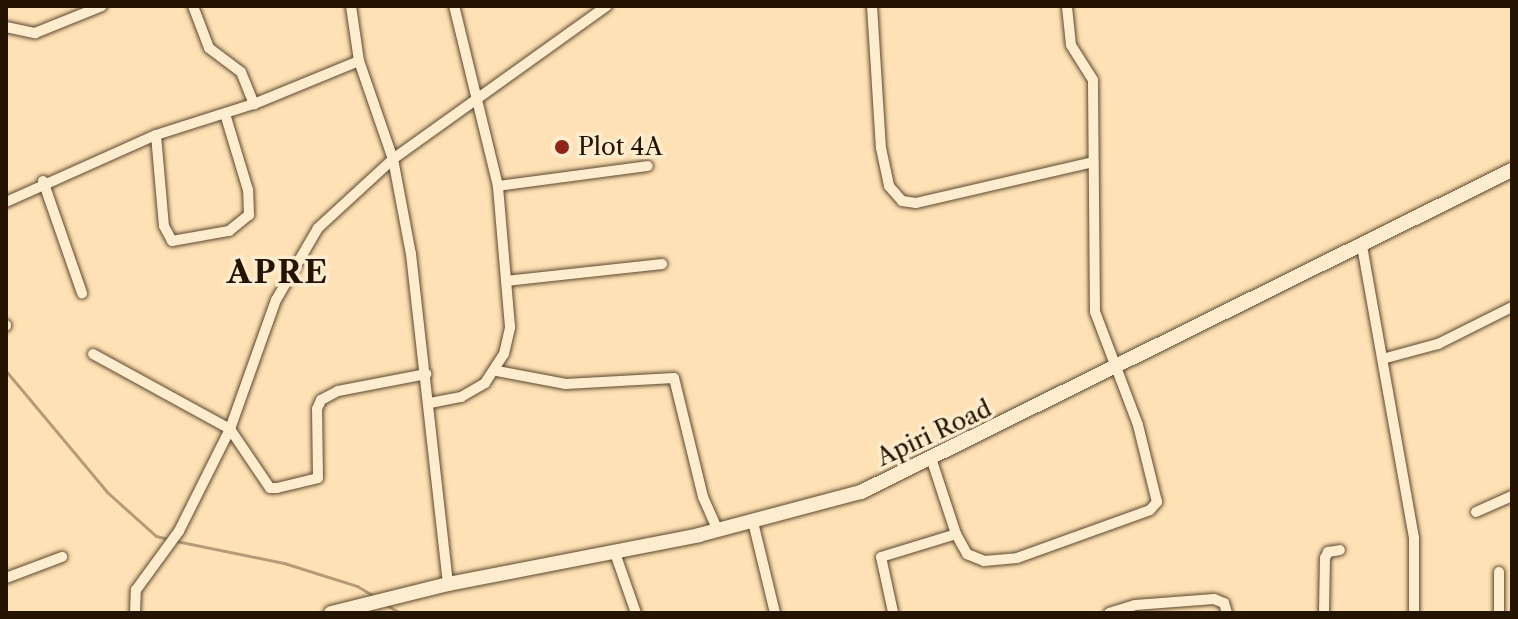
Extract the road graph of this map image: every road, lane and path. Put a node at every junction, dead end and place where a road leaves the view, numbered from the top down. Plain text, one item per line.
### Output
1 (102, 6) edge
2 (193, 6) edge
3 (351, 6) edge
4 (454, 6) edge
5 (607, 6) edge
6 (872, 6) edge
7 (1067, 6) edge
8 (7, 30) edge
9 (359, 61) junction
10 (474, 101) junction
11 (254, 104) junction
12 (225, 114) junction
13 (156, 135) junction
14 (393, 159) junction
15 (1093, 162) junction
16 (648, 166) dead end
17 (1512, 170) edge
18 (43, 181) junction
19 (498, 186) junction
20 (7, 198) edge
21 (1362, 246) junction
22 (662, 264) dead end
23 (506, 281) junction
24 (82, 293) dead end
25 (1512, 307) edge
26 (93, 354) dead end
27 (1386, 358) junction
28 (1115, 367) junction
29 (497, 371) junction
30 (426, 374) junction
31 (430, 403) junction
32 (230, 429) junction
33 (932, 461) junction
34 (1512, 496) edge
35 (1476, 512) dead end
36 (753, 522) junction
37 (718, 530) junction
38 (956, 534) junction
39 (1340, 550) dead end
40 (615, 553) junction
41 (62, 557) dead end
42 (1499, 572) dead end
43 (6, 578) edge
44 (448, 584) junction
45 (372, 608) edge
46 (1135, 609) edge
47 (893, 612) edge
48 (135, 613) edge
49 (331, 613) edge
50 (636, 613) edge
51 (775, 613) edge
52 (1109, 613) edge
53 (1227, 613) edge
54 (1324, 613) edge
55 (1414, 613) edge
56 (1499, 613) edge

1 - 8 street
2 - 11 street
3 - 9 street
4 - 10 street
5 - 10 street
6 - 15 street
7 - 15 street
9 - 11 street
9 - 14 street
10 - 14 street
10 - 19 street
11 - 12 street
12 - 13 street
12 - 13 street
13 - 18 street
14 - 30 street
14 - 32 street
15 - 28 street
16 - 19 street
17 - 21 street, Apiri Road
18 - 20 street
18 - 24 street
19 - 23 street
21 - 27 street
21 - 28 street, Apiri Road
22 - 23 street
23 - 29 street
25 - 27 street
26 - 32 street
27 - 55 street
28 - 33 street, Apiri Road
28 - 38 street
29 - 31 street
29 - 37 street
30 - 31 street
30 - 32 street
31 - 44 street
32 - 48 street
33 - 36 street, Apiri Road
33 - 38 street
34 - 35 street
36 - 37 street, Apiri Road
36 - 51 street
37 - 40 street, Apiri Road
38 - 47 street
39 - 54 street
40 - 44 street, Apiri Road
40 - 50 street
41 - 43 street
42 - 56 street
44 - 45 street, Apiri Road
45 - 49 street, Apiri Road
46 - 52 street
46 - 53 street

